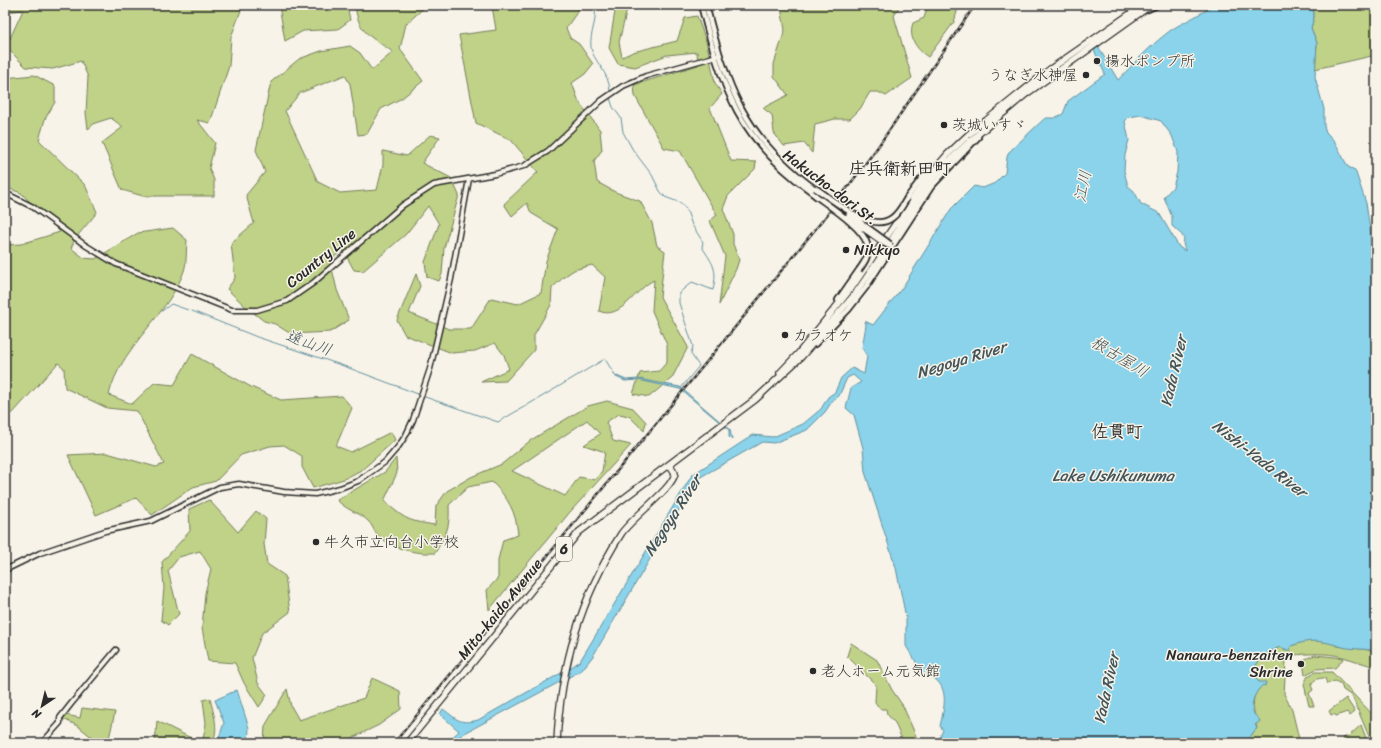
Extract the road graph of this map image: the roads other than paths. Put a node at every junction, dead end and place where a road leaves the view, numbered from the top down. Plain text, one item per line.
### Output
1 (701, 5) edge
2 (706, 5) edge
3 (1151, 5) edge
4 (1157, 5) edge
5 (1142, 7) edge
6 (717, 56) junction
7 (1000, 114) junction
8 (947, 154) junction
9 (469, 179) junction
10 (814, 191) junction
11 (5, 193) edge
12 (892, 247) junction
13 (825, 322) junction
14 (802, 356) junction
15 (737, 413) junction
16 (670, 465) junction
17 (5, 570) edge
18 (116, 650) dead end
19 (42, 743) edge
20 (407, 743) edge
21 (557, 743) edge

1 - 6 main road, Hakucho-dori St.
2 - 6 main road, Hakucho-dori St.
3 - 5 highway, 6
4 - 5 main road
5 - 7 highway, Mito-kaido Avenue / 6
5 - 8 highway, Mito-kaido Avenue / 6
6 - 9 street, Country Line
6 - 10 main road, Hakucho-dori St.
7 - 12 main road
7 - 14 highway, Mito-kaido Avenue / 6
8 - 10 main road, bridge
8 - 13 highway, Mito-kaido Avenue / 6
9 - 11 street, Country Line
9 - 17 street
10 - 12 main road, Hakucho-dori St., bridge
10 - 13 main road, bridge
12 - 14 main road
13 - 15 highway, Mito-kaido Avenue / 6
14 - 15 highway, Mito-kaido Avenue / 6
15 - 16 highway, Mito-kaido Avenue / 6
16 - 20 highway, Mito-kaido Avenue / 6
16 - 21 highway
18 - 19 street

